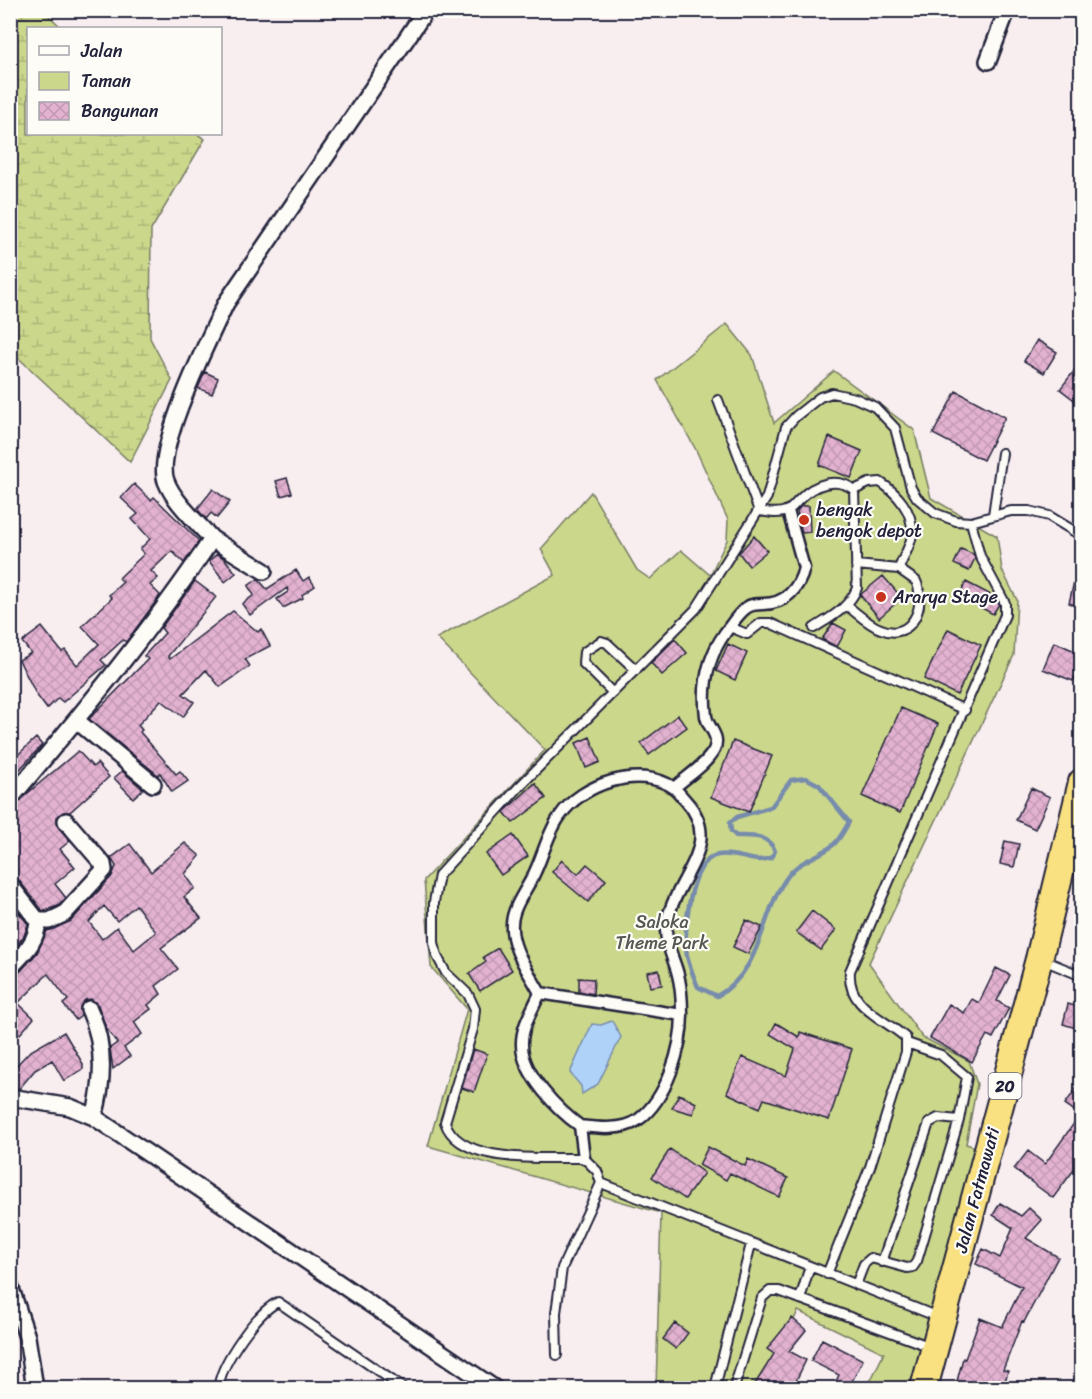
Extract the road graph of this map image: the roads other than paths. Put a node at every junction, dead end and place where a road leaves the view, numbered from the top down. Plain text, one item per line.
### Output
1 (426, 10) edge
2 (1007, 10) edge
3 (988, 61) dead end
4 (717, 400) dead end
5 (1002, 453) dead end
6 (854, 490) junction
7 (759, 511) junction
8 (788, 511) junction
9 (993, 515) junction
10 (970, 522) junction
11 (1082, 536) edge
12 (212, 539) junction
13 (856, 565) junction
14 (899, 569) junction
15 (264, 571) dead end
16 (846, 605) junction
17 (730, 627) junction
18 (814, 628) dead end
19 (636, 670) junction
20 (613, 693) junction
21 (965, 710) junction
22 (77, 721) junction
23 (1082, 782) edge
24 (153, 784) dead end
25 (674, 788) junction
26 (10, 799) edge
27 (66, 821) dead end
28 (10, 885) edge
29 (38, 921) junction
30 (1039, 959) junction
31 (10, 968) edge
32 (1082, 976) edge
33 (540, 993) junction
34 (89, 1009) dead end
35 (682, 1015) junction
36 (907, 1043) junction
37 (12, 1103) edge
38 (94, 1117) junction
39 (959, 1120) junction
40 (580, 1126) junction
41 (584, 1158) junction
42 (601, 1183) junction
43 (751, 1244) junction
44 (882, 1262) junction
45 (810, 1266) junction
46 (827, 1274) junction
47 (856, 1285) junction
48 (10, 1286) edge
49 (800, 1299) junction
50 (944, 1320) junction
51 (936, 1348) junction
52 (557, 1355) dead end
53 (35, 1389) edge
54 (222, 1389) edge
55 (403, 1389) edge
56 (494, 1389) edge
57 (715, 1389) edge
58 (734, 1389) edge
59 (924, 1389) edge

1 - 12 street
2 - 3 street
4 - 7 lane
5 - 9 lane
6 - 8 lane
6 - 13 lane
6 - 14 lane
7 - 8 lane
7 - 10 lane
7 - 19 lane
8 - 17 street
9 - 10 lane
9 - 11 lane
10 - 21 lane
12 - 15 street
12 - 22 street
13 - 14 lane
13 - 16 lane
14 - 16 lane
16 - 18 lane
17 - 21 lane
17 - 25 street
19 - 20 lane
19 - 20 lane
20 - 41 lane
21 - 36 lane
22 - 24 street
22 - 26 street
23 - 30 highway, Jalan Fatmawati / 20
25 - 33 street
25 - 35 street
27 - 29 street
28 - 29 street
29 - 31 street
30 - 32 lane
30 - 50 highway, Jalan Fatmawati / 20
33 - 35 street
33 - 40 street
34 - 38 street
35 - 40 street
36 - 39 lane
36 - 46 lane
37 - 38 street
38 - 56 street
39 - 44 lane
39 - 44 lane
40 - 41 street
41 - 42 lane
42 - 43 lane
42 - 52 lane
43 - 45 lane
43 - 57 lane
44 - 47 lane
45 - 46 lane
45 - 49 lane
46 - 47 lane
47 - 50 lane
48 - 53 street
49 - 51 lane
49 - 58 lane
50 - 51 highway, Jalan Fatmawati / 20
51 - 59 highway, Jalan Fatmawati / 20
54 - 55 lane

